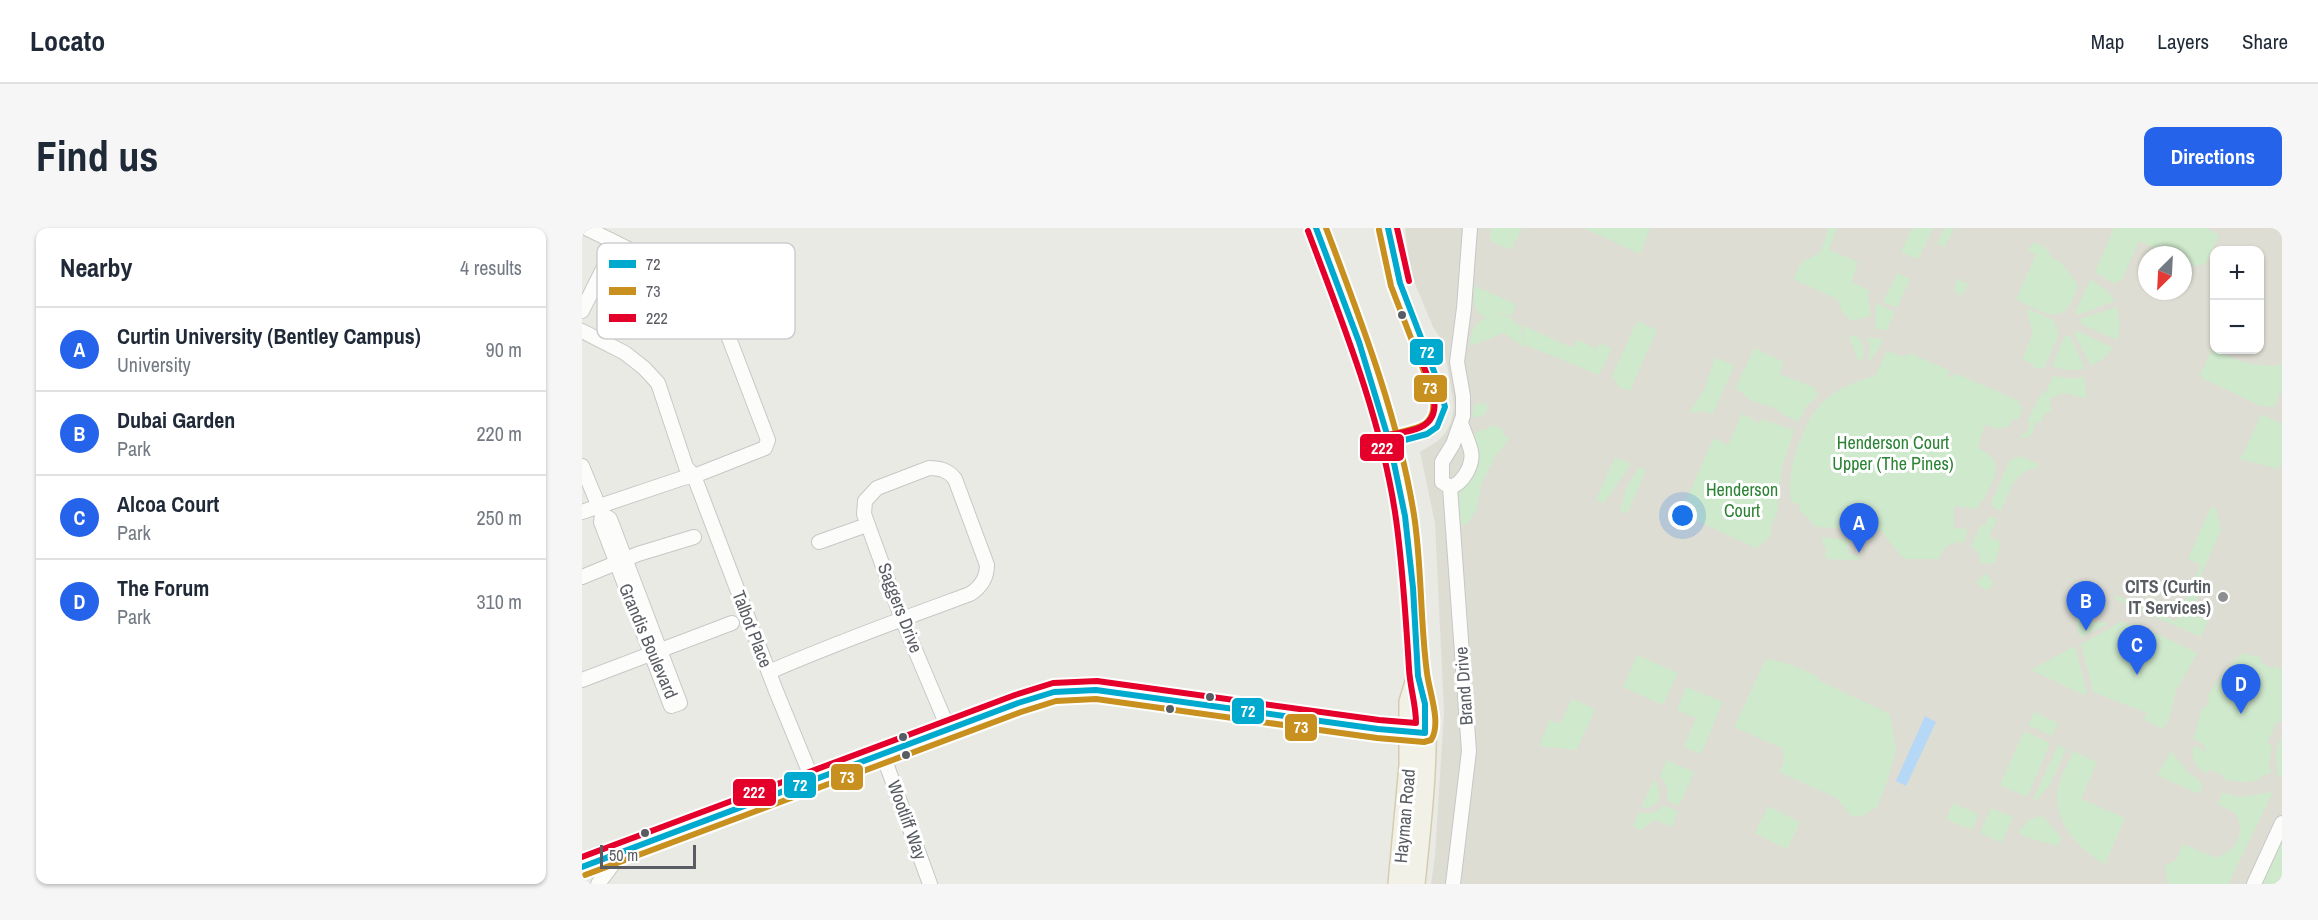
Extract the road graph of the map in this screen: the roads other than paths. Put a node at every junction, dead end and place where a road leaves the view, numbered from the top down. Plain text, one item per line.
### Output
1 (586, 228) edge
2 (1316, 228) edge
3 (1470, 228) edge
4 (616, 243) edge
5 (597, 281) edge
6 (582, 311) edge
7 (582, 330) edge
8 (597, 338) edge
9 (599, 339) edge
10 (730, 339) edge
11 (1461, 423) junction
12 (1453, 444) junction
13 (1469, 448) junction
14 (582, 466) edge
15 (694, 476) junction
16 (1450, 487) junction
17 (600, 510) junction
18 (582, 512) edge
19 (867, 525) junction
20 (694, 537) dead end
21 (819, 542) dead end
22 (621, 561) junction
23 (582, 577) edge
24 (902, 619) junction
25 (732, 623) dead end
26 (655, 652) junction
27 (769, 672) junction
28 (582, 680) edge
29 (949, 730) junction
30 (1418, 732) junction
31 (883, 755) junction
32 (813, 781) junction
33 (2282, 823) edge
34 (633, 848) junction
35 (582, 867) edge
36 (598, 884) edge
37 (930, 884) edge
38 (1399, 884) edge
39 (1414, 884) edge
40 (1453, 884) edge
41 (2254, 884) edge

1 - 4 street
2 - 30 main road, Hayman Road
3 - 11 street, Brand Drive
5 - 6 street
7 - 8 street, Talbot Place
9 - 15 street, Talbot Place
10 - 15 street
11 - 12 street, Brand Drive
11 - 13 street, Brand Drive
12 - 13 street
12 - 16 street, Brand Drive
13 - 16 street, Brand Drive
14 - 17 street, Grandis Boulevard
15 - 17 street
15 - 27 street, Talbot Place
16 - 40 street, Brand Drive
17 - 18 street
17 - 22 street, Grandis Boulevard
19 - 21 street
19 - 24 street, Saggers Drive
19 - 24 street, Saggers Drive
20 - 22 street
22 - 23 street
22 - 26 street, Grandis Boulevard
24 - 27 street
24 - 29 street, Saggers Drive
25 - 26 street
26 - 28 street
27 - 32 street, Talbot Place
29 - 30 street
29 - 31 street
30 - 38 main road, Hayman Road
30 - 39 main road, Hayman Road
31 - 32 street
31 - 37 street, Wootliff Way
32 - 34 street
33 - 41 street
34 - 35 street
34 - 36 street

